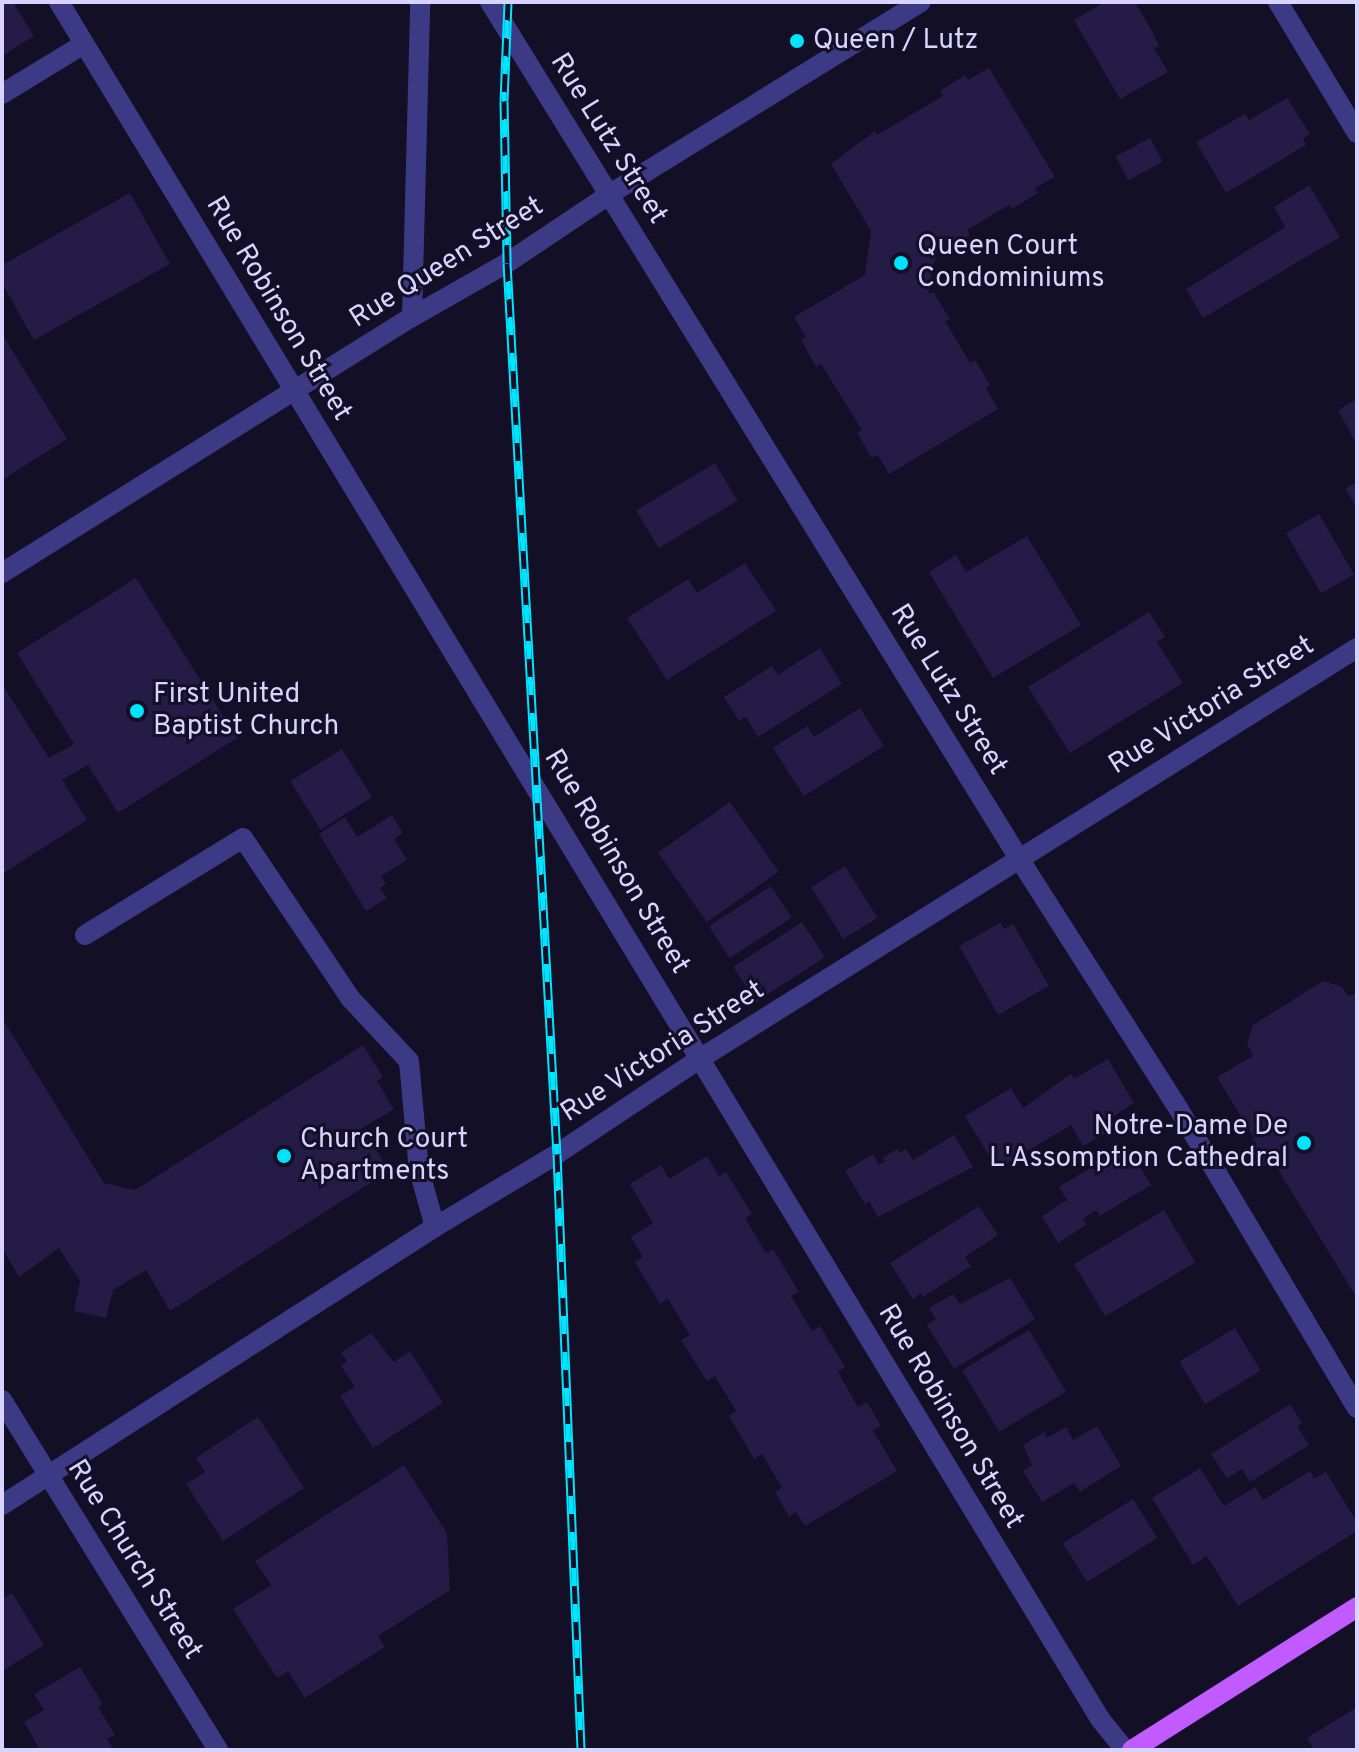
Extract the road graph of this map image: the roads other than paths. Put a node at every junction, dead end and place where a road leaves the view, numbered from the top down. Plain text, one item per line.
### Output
1 (59, 2) edge
2 (420, 2) edge
3 (490, 2) edge
4 (921, 2) edge
5 (1278, 2) edge
6 (84, 44) junction
7 (2, 94) edge
8 (1357, 133) edge
9 (610, 194) junction
10 (412, 317) junction
11 (294, 390) junction
12 (2, 573) edge
13 (1357, 648) edge
14 (1020, 860) junction
15 (85, 935) dead end
16 (701, 1058) junction
17 (435, 1227) junction
18 (2, 1400) edge
19 (1357, 1408) edge
20 (49, 1474) junction
21 (2, 1505) edge
22 (1357, 1607) edge
23 (218, 1750) edge
24 (1125, 1750) edge
25 (1132, 1750) edge

1 - 6 street, Rue Robinson Street
2 - 10 street
3 - 9 street, Rue Lutz Street
4 - 9 street, Rue Queen Street
5 - 8 street
6 - 7 street
6 - 11 street, Rue Robinson Street
9 - 10 street, Rue Queen Street
9 - 14 street, Rue Lutz Street
10 - 11 street, Rue Queen Street
11 - 12 street, Rue Queen Street
11 - 16 street, Rue Robinson Street
13 - 14 street, Rue Victoria Street
14 - 16 street, Rue Victoria Street
14 - 19 street, Rue Lutz Street
15 - 17 street
16 - 17 street, Rue Victoria Street
16 - 24 street, Rue Robinson Street
17 - 20 street, Rue Victoria Street
18 - 20 street, Rue Church Street
20 - 21 street, Rue Victoria Street
20 - 23 street, Rue Church Street
22 - 25 main road

